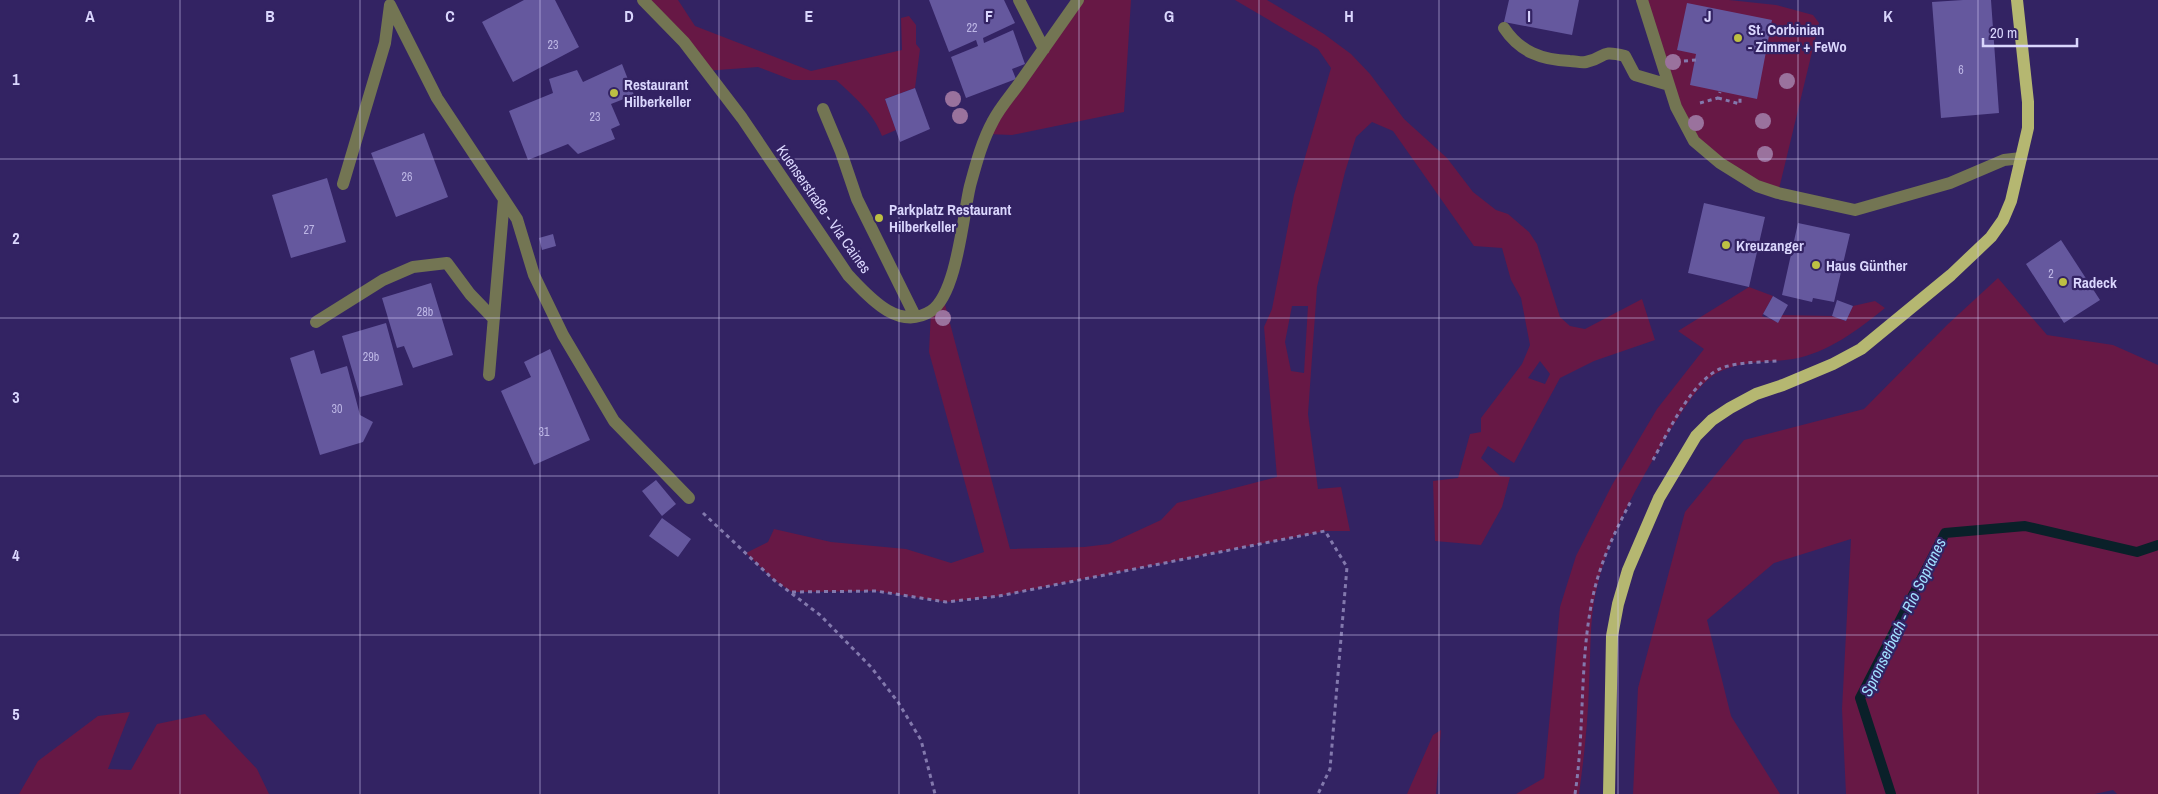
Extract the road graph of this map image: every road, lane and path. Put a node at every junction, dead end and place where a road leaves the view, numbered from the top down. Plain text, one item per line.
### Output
1 (642, 0) edge
2 (1019, 0) edge
3 (1078, 0) edge
4 (1642, 0) edge
5 (2017, 0) edge
6 (390, 3) edge
7 (1504, 28) dead end
8 (1044, 49) junction
9 (1696, 60) dead end
10 (1684, 61) dead end
11 (1669, 85) junction
12 (1720, 92) dead end
13 (1740, 96) dead end
14 (1718, 98) junction
15 (1700, 103) dead end
16 (822, 109) dead end
17 (2021, 158) junction
18 (344, 184) dead end
19 (504, 200) junction
20 (915, 316) junction
21 (494, 319) junction
22 (316, 322) dead end
23 (1786, 360) dead end
24 (489, 375) dead end
25 (1651, 464) dead end
26 (689, 498) joint
27 (1632, 498) dead end
28 (792, 592) junction
29 (935, 794) edge
30 (1318, 794) edge
31 (1575, 794) edge
32 (1609, 794) edge

1 - 20 street, Kuenserstraße - Via Caines
2 - 8 street
3 - 8 street
4 - 11 street
5 - 17 main road
6 - 18 street
6 - 19 street
7 - 11 street
8 - 20 street
9 - 10 path
11 - 17 street
12 - 14 path
13 - 14 path
14 - 15 path
16 - 20 street
17 - 32 main road
19 - 21 street
19 - 26 street
21 - 22 street
21 - 24 street
23 - 25 path
26 - 28 path
27 - 31 path
28 - 29 path
28 - 30 path

